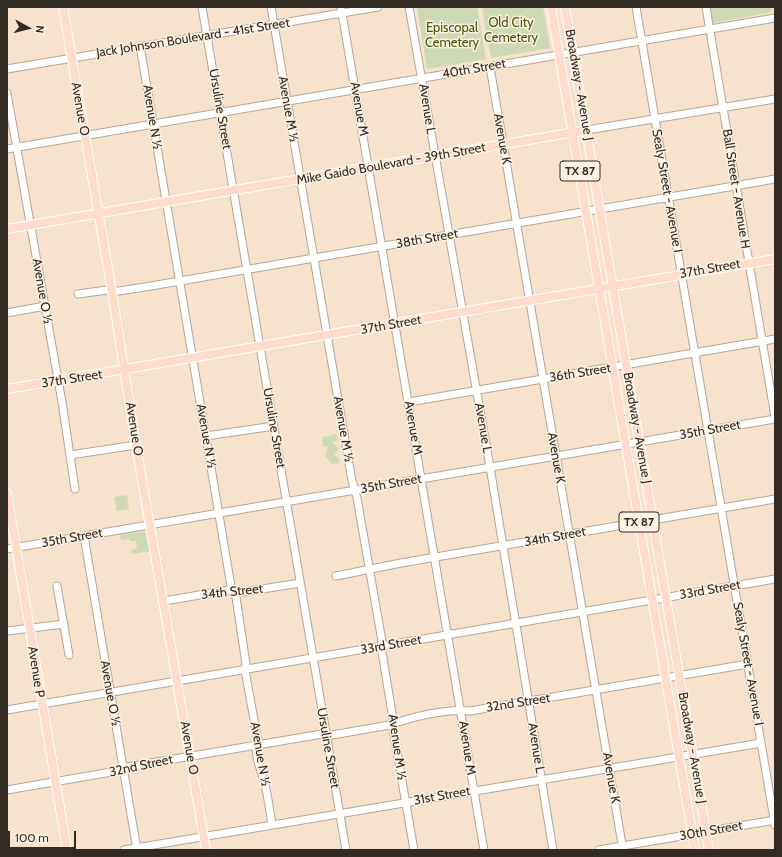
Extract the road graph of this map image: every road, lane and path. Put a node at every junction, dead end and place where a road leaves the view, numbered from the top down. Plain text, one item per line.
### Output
1 (63, 7) edge
2 (202, 7) edge
3 (271, 7) edge
4 (378, 7) edge
5 (409, 7) edge
6 (551, 7) edge
7 (565, 7) edge
8 (636, 7) edge
9 (706, 7) edge
10 (342, 10) edge
11 (775, 18) edge
12 (274, 24) junction
13 (709, 30) junction
14 (207, 35) junction
15 (642, 41) junction
16 (140, 46) junction
17 (573, 53) junction
18 (560, 55) junction
19 (72, 58) junction
20 (490, 67) junction
21 (7, 69) edge
22 (422, 78) junction
23 (355, 89) junction
24 (7, 93) edge
25 (775, 98) edge
26 (287, 101) junction
27 (723, 107) junction
28 (221, 112) junction
29 (655, 119) junction
30 (153, 124) junction
31 (587, 130) junction
32 (573, 133) junction
33 (85, 136) junction
34 (503, 145) junction
35 (18, 147) junction
36 (7, 149) edge
37 (435, 156) junction
38 (369, 168) junction
39 (300, 179) junction
40 (775, 179) edge
41 (736, 186) junction
42 (234, 191) junction
43 (668, 198) junction
44 (166, 202) junction
45 (600, 208) junction
46 (586, 211) junction
47 (99, 214) junction
48 (516, 223) junction
49 (30, 225) junction
50 (7, 229) edge
51 (449, 235) junction
52 (382, 246) junction
53 (314, 258) junction
54 (775, 258) edge
55 (749, 263) junction
56 (247, 269) junction
57 (682, 274) junction
58 (180, 281) junction
59 (613, 286) junction
60 (600, 288) junction
61 (112, 292) junction
62 (78, 294) dead end
63 (530, 300) junction
64 (45, 306) junction
65 (463, 312) junction
66 (7, 313) edge
67 (395, 324) junction
68 (327, 335) junction
69 (775, 339) edge
70 (762, 342) junction
71 (260, 347) junction
72 (695, 353) junction
73 (193, 358) junction
74 (627, 365) junction
75 (613, 367) junction
76 (125, 369) junction
77 (543, 379) junction
78 (58, 381) junction
79 (7, 389) edge
80 (477, 391) junction
81 (408, 402) junction
82 (775, 418) edge
83 (274, 426) junction
84 (708, 430) junction
85 (206, 436) junction
86 (640, 442) junction
87 (626, 444) junction
88 (136, 445) junction
89 (70, 455) junction
90 (556, 456) junction
91 (490, 467) junction
92 (422, 479) junction
93 (75, 489) dead end
94 (354, 490) junction
95 (7, 493) edge
96 (775, 499) edge
97 (286, 502) junction
98 (721, 509) junction
99 (219, 513) junction
100 (653, 520) junction
101 (639, 523) junction
102 (150, 525) junction
103 (569, 534) junction
104 (84, 536) junction
105 (503, 546) junction
106 (16, 547) junction
107 (7, 549) edge
108 (436, 557) junction
109 (369, 569) junction
110 (336, 576) dead end
111 (775, 579) edge
112 (300, 583) junction
113 (57, 586) dead end
114 (734, 586) junction
115 (232, 592) junction
116 (666, 597) junction
117 (652, 600) junction
118 (164, 601) junction
119 (582, 612) junction
120 (515, 623) junction
121 (64, 624) junction
122 (29, 628) junction
123 (7, 631) edge
124 (448, 635) junction
125 (381, 646) junction
126 (69, 655) dead end
127 (313, 658) junction
128 (748, 664) junction
129 (245, 670) junction
130 (679, 675) junction
131 (665, 677) junction
132 (177, 682) junction
133 (596, 690) junction
134 (110, 692) junction
135 (528, 702) junction
136 (41, 704) junction
137 (7, 710) edge
138 (461, 710) junction
139 (393, 723) junction
140 (326, 736) junction
141 (761, 743) junction
142 (257, 744) junction
143 (692, 754) junction
144 (190, 756) junction
145 (679, 756) junction
146 (609, 768) junction
147 (123, 770) junction
148 (541, 779) junction
149 (55, 782) junction
150 (7, 790) edge
151 (474, 790) junction
152 (405, 802) junction
153 (339, 813) junction
154 (775, 822) edge
155 (272, 825) junction
156 (706, 832) junction
157 (692, 834) junction
158 (204, 837) junction
159 (623, 848) edge
160 (137, 849) edge
161 (413, 849) edge
162 (67, 850) edge
163 (124, 850) edge
164 (206, 850) edge
165 (346, 850) edge
166 (484, 850) edge
167 (553, 850) edge
168 (599, 850) edge
169 (695, 850) edge
170 (709, 850) edge

1 - 19 main road, Avenue O
2 - 14 street, Ursuline Street
3 - 12 street, Avenue M ½
4 - 10 street, Jack Johnson Boulevard - 41st Street
5 - 22 street, Avenue L
6 - 18 main road, Broadway - Avenue J / TX 87
7 - 17 main road, Broadway - Avenue J / TX 87
8 - 15 street, Sealy Street - Avenue I
9 - 13 street, Ball Street - Avenue H
10 - 12 street, Jack Johnson Boulevard - 41st Street
10 - 23 street, Avenue M
11 - 13 street, 40th Street
12 - 14 street, Jack Johnson Boulevard - 41st Street
12 - 26 street, Avenue M ½
13 - 15 street, 40th Street
13 - 27 street, Ball Street - Avenue H
14 - 16 street, Jack Johnson Boulevard - 41st Street
14 - 28 street, Ursuline Street
15 - 17 street, 40th Street
15 - 29 street, Sealy Street - Avenue I
16 - 19 street, Jack Johnson Boulevard - 41st Street
16 - 30 street, Avenue N ½
17 - 18 street, 40th Street
17 - 31 main road, Broadway - Avenue J / TX 87
18 - 20 street, 40th Street
18 - 32 main road, Broadway - Avenue J / TX 87
19 - 21 street, Jack Johnson Boulevard - 41st Street
19 - 33 main road, Avenue O
20 - 22 street, 40th Street
20 - 34 street, Avenue K
22 - 23 street, 40th Street
22 - 37 street, Avenue L
23 - 26 street, 40th Street
23 - 38 street, Avenue M
24 - 35 street, Avenue O ½
25 - 27 street, Mike Gaido Boulevard - 39th Street
26 - 28 street, 40th Street
26 - 39 street, Avenue M ½
27 - 29 street, Mike Gaido Boulevard - 39th Street
27 - 41 street, Ball Street - Avenue H
28 - 30 street, 40th Street
28 - 42 street, Ursuline Street
29 - 31 street, Mike Gaido Boulevard - 39th Street
29 - 43 street, Sealy Street - Avenue I
30 - 33 street, 40th Street
30 - 44 street, Avenue N ½
31 - 32 main road, Mike Gaido Boulevard - 39th Street
31 - 45 main road, Broadway - Avenue J / TX 87
32 - 34 main road, Mike Gaido Boulevard - 39th Street
32 - 46 main road, Broadway - Avenue J / TX 87
33 - 35 street, 40th Street
33 - 47 main road, Avenue O
34 - 37 main road, Mike Gaido Boulevard - 39th Street
34 - 48 street, Avenue K
35 - 36 street, 40th Street
35 - 49 street, Avenue O ½
37 - 38 main road, Mike Gaido Boulevard - 39th Street
37 - 51 street, Avenue L
38 - 39 main road, Mike Gaido Boulevard - 39th Street
38 - 52 street, Avenue M
39 - 42 main road, Mike Gaido Boulevard - 39th Street
39 - 53 street, Avenue M ½
40 - 41 street, 38th Street
41 - 43 street, 38th Street
41 - 55 street, Ball Street - Avenue H
42 - 44 main road, Mike Gaido Boulevard - 39th Street
42 - 56 street, Ursuline Street
43 - 45 street, 38th Street
43 - 57 street, Sealy Street - Avenue I
44 - 47 main road, Mike Gaido Boulevard - 39th Street
44 - 58 street, Avenue N ½
45 - 46 street, 38th Street
45 - 59 main road, Broadway - Avenue J / TX 87
46 - 48 street, 38th Street
46 - 60 main road, Broadway - Avenue J / TX 87
47 - 49 main road, Mike Gaido Boulevard - 39th Street
47 - 61 main road, Avenue O
48 - 51 street, 38th Street
48 - 63 street, Avenue K
49 - 50 main road, Mike Gaido Boulevard - 39th Street
49 - 64 street, Avenue O ½
51 - 52 street, 38th Street
51 - 65 street, Avenue L
52 - 53 street, 38th Street
52 - 67 street, Avenue M
53 - 56 street, 38th Street
53 - 68 street, Avenue M ½
54 - 55 main road, 37th Street
55 - 57 main road, 37th Street
55 - 70 street, Ball Street - Avenue H
56 - 58 street, 38th Street
56 - 71 street, Ursuline Street
57 - 59 main road, 37th Street
57 - 72 street, Sealy Street - Avenue I
58 - 61 street, 38th Street
58 - 73 street, Avenue N ½
59 - 60 main road, 37th Street
59 - 74 main road, Broadway - Avenue J / TX 87
60 - 63 main road, 37th Street
60 - 75 main road, Broadway - Avenue J / TX 87
61 - 62 street, 38th Street
61 - 76 main road, Avenue O
63 - 65 main road, 37th Street
63 - 77 street, Avenue K
64 - 66 street
64 - 78 street, Avenue O ½
65 - 67 main road, 37th Street
65 - 80 street, Avenue L
67 - 68 main road, 37th Street
67 - 81 street, Avenue M
68 - 71 main road, 37th Street
68 - 94 street, Avenue M ½
69 - 70 street, 36th Street
70 - 72 street, 36th Street
70 - 82 street, Ball Street - Avenue H
71 - 73 main road, 37th Street
71 - 83 street, Ursuline Street
72 - 74 street, 36th Street
72 - 84 street, Sealy Street - Avenue I
73 - 76 main road, 37th Street
73 - 85 street, Avenue N ½
74 - 75 street, 36th Street
74 - 86 main road, Broadway - Avenue J / TX 87
75 - 77 street, 36th Street
75 - 87 main road, Broadway - Avenue J / TX 87
76 - 78 main road, 37th Street
76 - 88 main road, Avenue O
77 - 80 street, 36th Street
77 - 90 street, Avenue K
78 - 79 main road, 37th Street
78 - 89 street, Avenue O ½
80 - 81 street, 36th Street
80 - 91 street, Avenue L
81 - 92 street, Avenue M
82 - 84 street, 35th Street
83 - 85 street
83 - 97 street, Ursuline Street
84 - 86 street, 35th Street
84 - 98 street, Sealy Street - Avenue I
85 - 99 street, Avenue N ½
86 - 87 street, 35th Street
86 - 100 main road, Broadway - Avenue J / TX 87
87 - 90 street, 35th Street
87 - 101 main road, Broadway - Avenue J / TX 87
88 - 89 street
88 - 102 main road, Avenue O
89 - 93 street, Avenue O ½
90 - 91 street, 35th Street
90 - 103 street, Avenue K
91 - 92 street, 35th Street
91 - 105 street, Avenue L
92 - 94 street, 35th Street
92 - 108 street, Avenue M
94 - 97 street, 35th Street
94 - 109 street, Avenue M ½
95 - 106 main road, Avenue P
96 - 98 street, 34th Street
97 - 99 street, 35th Street
97 - 112 street, Ursuline Street
98 - 100 street, 34th Street
98 - 114 street, Sealy Street - Avenue I
99 - 102 street, 35th Street
99 - 115 street, Avenue N ½
100 - 101 street, 34th Street
100 - 116 main road, Broadway - Avenue J / TX 87
101 - 103 street, 34th Street
101 - 117 main road, Broadway - Avenue J / TX 87
102 - 104 street, 35th Street
102 - 118 main road, Avenue O
103 - 105 street, 34th Street
103 - 119 street, Avenue K
104 - 106 street, 35th Street
104 - 134 street, Avenue O ½
105 - 108 street, 34th Street
105 - 120 street, Avenue L
106 - 107 street, 35th Street
106 - 122 main road, Avenue P
108 - 109 street, 34th Street
108 - 124 street, Avenue M
109 - 110 street, 34th Street
109 - 125 street, Avenue M ½
111 - 114 street, 33rd Street
112 - 115 street, 34th Street
112 - 127 street, Ursuline Street
113 - 121 street
114 - 116 street, 33rd Street
114 - 128 street, Sealy Street - Avenue I
115 - 118 street, 34th Street
115 - 129 street, Avenue N ½
116 - 117 street, 33rd Street
116 - 130 main road, Broadway - Avenue J / TX 87
117 - 119 street, 33rd Street
117 - 131 main road, Broadway - Avenue J / TX 87
118 - 132 main road, Avenue O
119 - 120 street, 33rd Street
119 - 133 street, Avenue K
120 - 124 street, 33rd Street
120 - 135 street, Avenue L
121 - 122 street
121 - 126 street
122 - 123 street
122 - 136 main road, Avenue P
124 - 125 street, 33rd Street
124 - 138 street, Avenue M
125 - 127 street, 33rd Street
125 - 139 street, Avenue M ½
127 - 129 street, 33rd Street
127 - 140 street, Ursuline Street
128 - 130 street, 32nd Street
128 - 141 street, Sealy Street - Avenue I
129 - 132 street, 33rd Street
129 - 142 street, Avenue N ½
130 - 131 street, 32nd Street
130 - 143 main road, Broadway - Avenue J / TX 87
131 - 133 street, 32nd Street
131 - 145 main road, Broadway - Avenue J / TX 87
132 - 134 street, 33rd Street
132 - 144 main road, Avenue O
133 - 135 street, 32nd Street
133 - 146 street, Avenue K
134 - 136 street, 33rd Street
134 - 147 street, Avenue O ½
135 - 138 street, 32nd Street
135 - 148 street, Avenue L
136 - 137 street, 33rd Street
136 - 149 main road, Avenue P
138 - 139 street, 32nd Street
138 - 151 street, Avenue M
139 - 140 street, 32nd Street
139 - 152 street, Avenue M ½
140 - 142 street, 32nd Street
140 - 153 street, Ursuline Street
141 - 143 street, 31st Street
141 - 154 street, Sealy Street - Avenue I
142 - 144 street, 32nd Street
142 - 155 street, Avenue N ½
143 - 145 street, 31st Street
143 - 156 main road, Broadway - Avenue J / TX 87
144 - 147 street, 32nd Street
144 - 158 main road, Avenue O
145 - 146 street, 31st Street
145 - 157 main road, Broadway - Avenue J / TX 87
146 - 148 street, 31st Street
146 - 159 street, Avenue K
147 - 149 street, 32nd Street
147 - 160 street, Avenue O ½
148 - 151 street, 31st Street
148 - 167 street, Avenue L
149 - 150 street, 32nd Street
149 - 162 main road, Avenue P
151 - 152 street, 31st Street
151 - 166 street, Avenue M
152 - 153 street, 31st Street
152 - 161 street, Avenue M ½
153 - 155 street, 31st Street
153 - 165 street, Ursuline Street
154 - 156 street, 30th Street
155 - 158 street, 31st Street
156 - 157 street, 30th Street
156 - 170 main road, Broadway - Avenue J / TX 87
157 - 159 street, 30th Street
157 - 169 main road, Broadway - Avenue J / TX 87
158 - 160 street, 31st Street
158 - 164 main road, Avenue O
159 - 168 street, 30th Street
160 - 163 street, 31st Street

